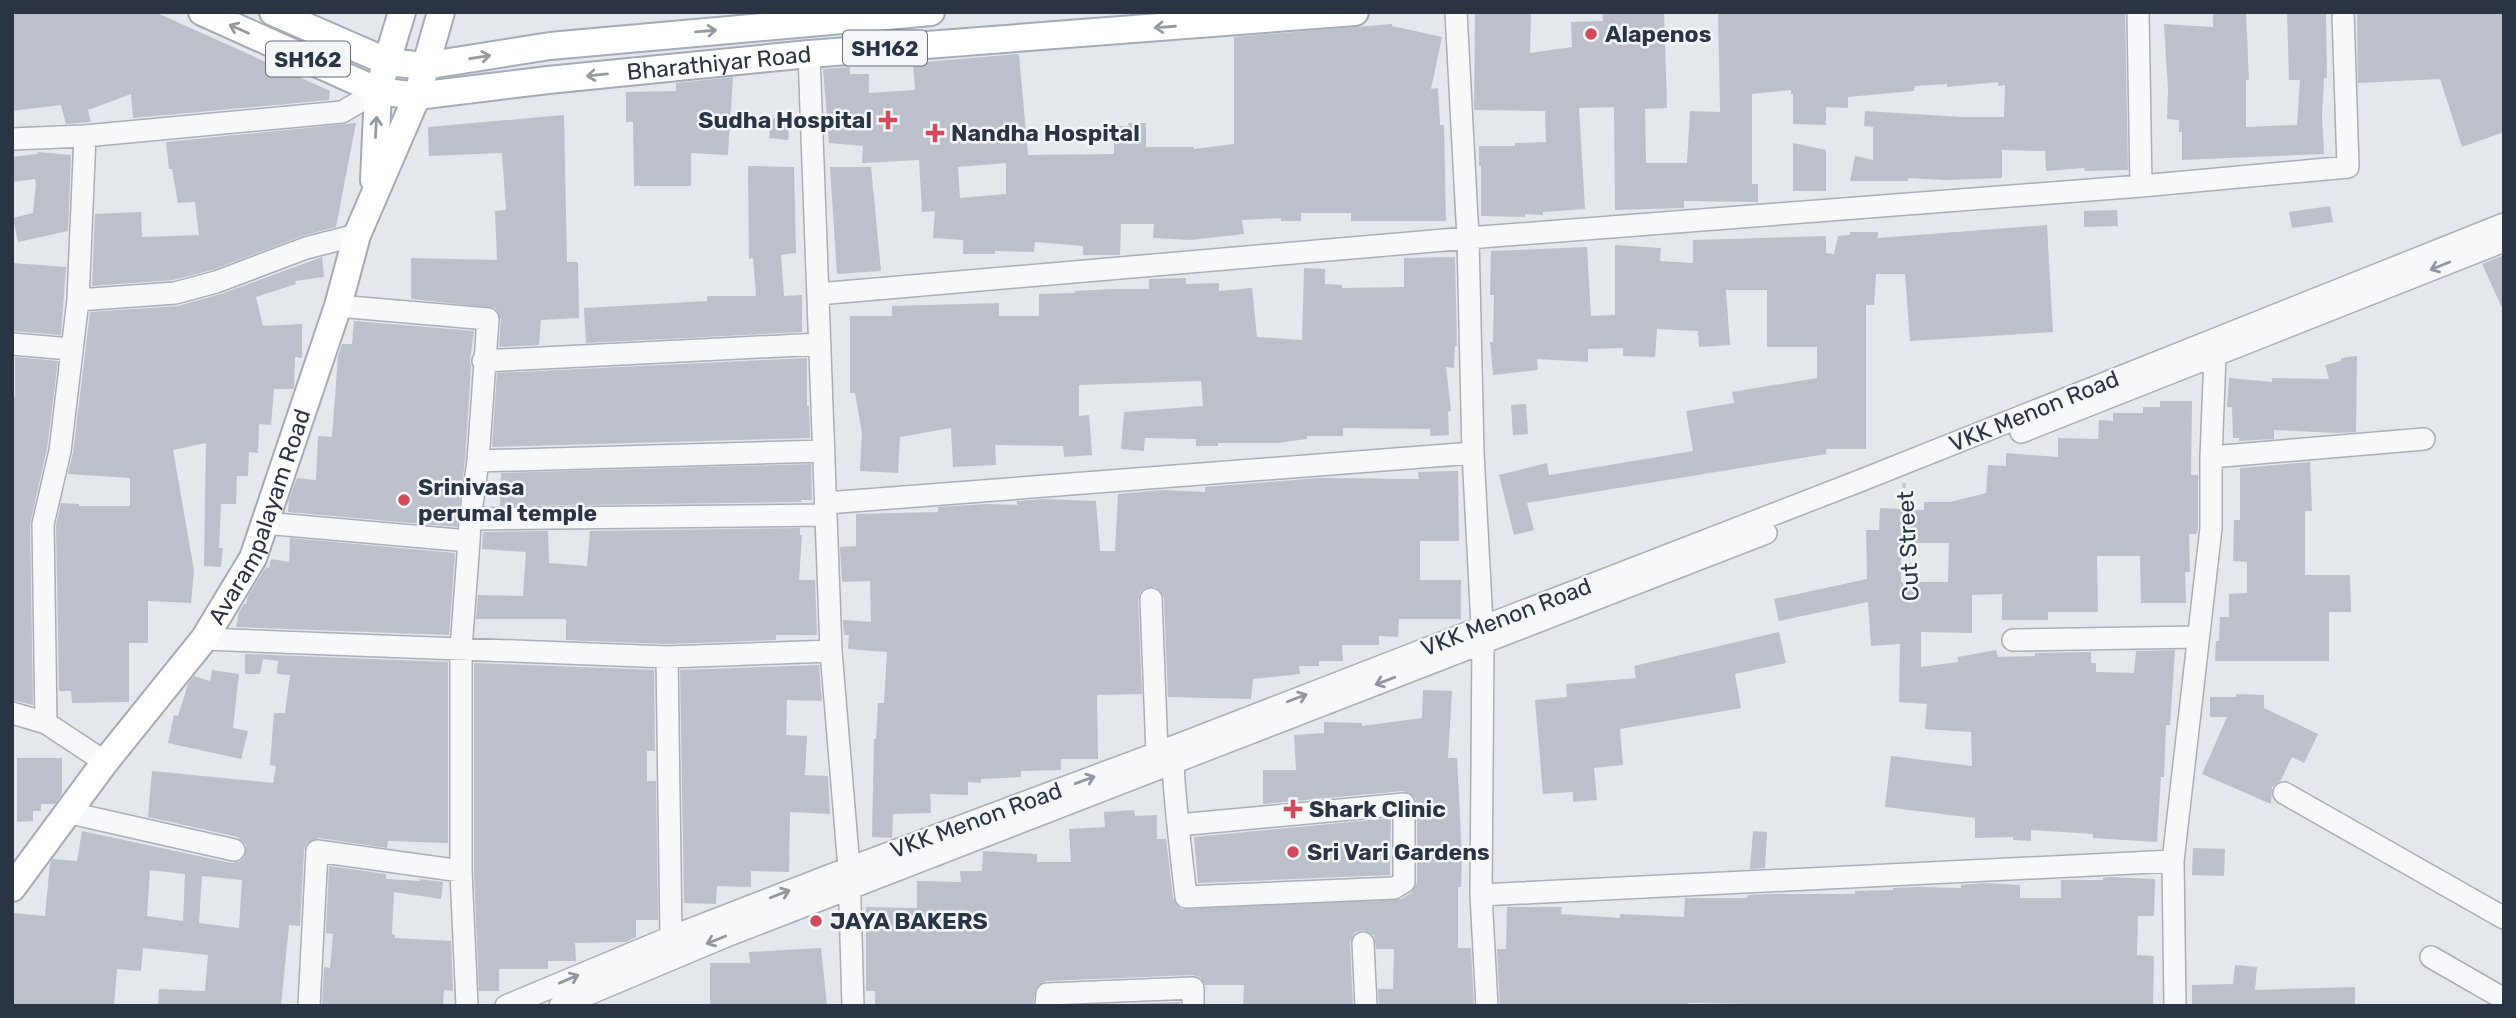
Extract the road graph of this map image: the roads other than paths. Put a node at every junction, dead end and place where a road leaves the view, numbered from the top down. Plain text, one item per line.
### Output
1 (202, 12) edge
2 (273, 12) edge
3 (401, 12) edge
4 (441, 12) edge
5 (931, 12) edge
6 (1355, 12) edge
7 (1457, 12) edge
8 (2138, 12) edge
9 (2343, 12) edge
10 (809, 54) junction
11 (388, 62) junction
12 (424, 66) junction
13 (378, 91) junction
14 (417, 96) junction
15 (86, 136) junction
16 (12, 139) edge
17 (2141, 186) junction
18 (373, 195) junction
19 (2504, 224) edge
20 (357, 235) junction
21 (1468, 238) junction
22 (2504, 241) edge
23 (818, 294) junction
24 (78, 300) junction
25 (338, 306) junction
26 (12, 344) edge
27 (820, 344) junction
28 (71, 349) junction
29 (2215, 356) junction
30 (483, 361) junction
31 (2424, 439) dead end
32 (823, 452) junction
33 (1473, 453) junction
34 (2211, 457) junction
35 (478, 461) junction
36 (826, 509) junction
37 (470, 519) junction
38 (264, 523) junction
39 (469, 541) junction
40 (1151, 599) dead end
41 (1483, 635) junction
42 (2198, 637) junction
43 (204, 639) junction
44 (2013, 640) dead end
45 (461, 649) junction
46 (831, 651) junction
47 (667, 657) junction
48 (12, 713) edge
49 (46, 723) junction
50 (1165, 758) junction
51 (105, 762) junction
52 (2284, 793) dead end
53 (66, 812) junction
54 (1178, 825) junction
55 (234, 850) dead end
56 (2173, 861) junction
57 (461, 871) junction
58 (850, 878) junction
59 (12, 887) edge
60 (1481, 895) junction
61 (2504, 918) edge
62 (1363, 943) dead end
63 (674, 947) junction
64 (2431, 957) dead end
65 (2504, 999) edge
66 (572, 1003) edge
67 (309, 1006) edge
68 (467, 1006) edge
69 (506, 1006) edge
70 (853, 1006) edge
71 (1046, 1006) edge
72 (1193, 1006) edge
73 (1366, 1006) edge
74 (1487, 1006) edge
75 (2175, 1006) edge

13 -> 1 main road, SH162
2 - 11 main road, SH162
3 - 11 main road
4 - 12 main road, Avarampalayam Road
12 -> 5 main road, Bharathiyar Road / SH162
6 -> 10 main road, Bharathiyar Road / SH162
7 - 21 street
8 - 17 street
9 - 17 street
10 -> 14 main road, Bharathiyar Road / SH162
10 - 23 street
11 - 12 main road, Bharathiyar Road / SH162
11 - 13 main road
12 - 14 main road, Avarampalayam Road
13 - 14 main road, SH162
13 - 15 street
18 -> 13 main road
14 - 18 main road, Avarampalayam Road
15 - 16 street
15 - 24 street
17 - 21 street
18 - 20 main road, Avarampalayam Road
19 - 41 street, VKK Menon Road
20 - 24 street
20 - 25 main road, Avarampalayam Road
21 - 23 street
21 - 33 street
22 -> 29 street, VKK Menon Road
23 - 27 street
24 - 28 street
25 - 30 street
25 - 38 main road, Avarampalayam Road
26 - 28 street
27 - 30 street
27 - 32 street
28 - 49 street
29 - 34 street
29 - 41 street, VKK Menon Road
30 - 35 street
31 - 34 street
32 - 35 street
32 - 36 street
33 - 36 street
33 - 41 street
34 - 42 street
35 - 37 street
36 - 37 street
36 - 46 street
37 - 39 street
38 - 39 street
38 - 43 main road, Avarampalayam Road
39 - 45 street
40 - 50 street
41 - 50 street, VKK Menon Road
41 - 60 street
42 - 44 street
42 - 56 street
43 - 45 street
43 - 51 main road, Avarampalayam Road
45 - 47 street
45 - 57 street
46 - 47 street
46 - 58 street
47 - 63 street
48 - 49 street
49 - 51 street
50 - 54 street
50 - 58 street, VKK Menon Road
51 - 53 main road, Avarampalayam Road
52 - 61 street
53 - 55 street
53 - 59 main road, Avarampalayam Road
54 - 54 street
56 - 60 street
56 - 75 street
57 - 67 street
57 - 68 street
58 - 63 street, VKK Menon Road
58 - 70 street
60 - 74 street
62 - 73 street
63 - 66 street, VKK Menon Road
69 -> 63 street, VKK Menon Road
64 - 65 street
71 - 72 street

